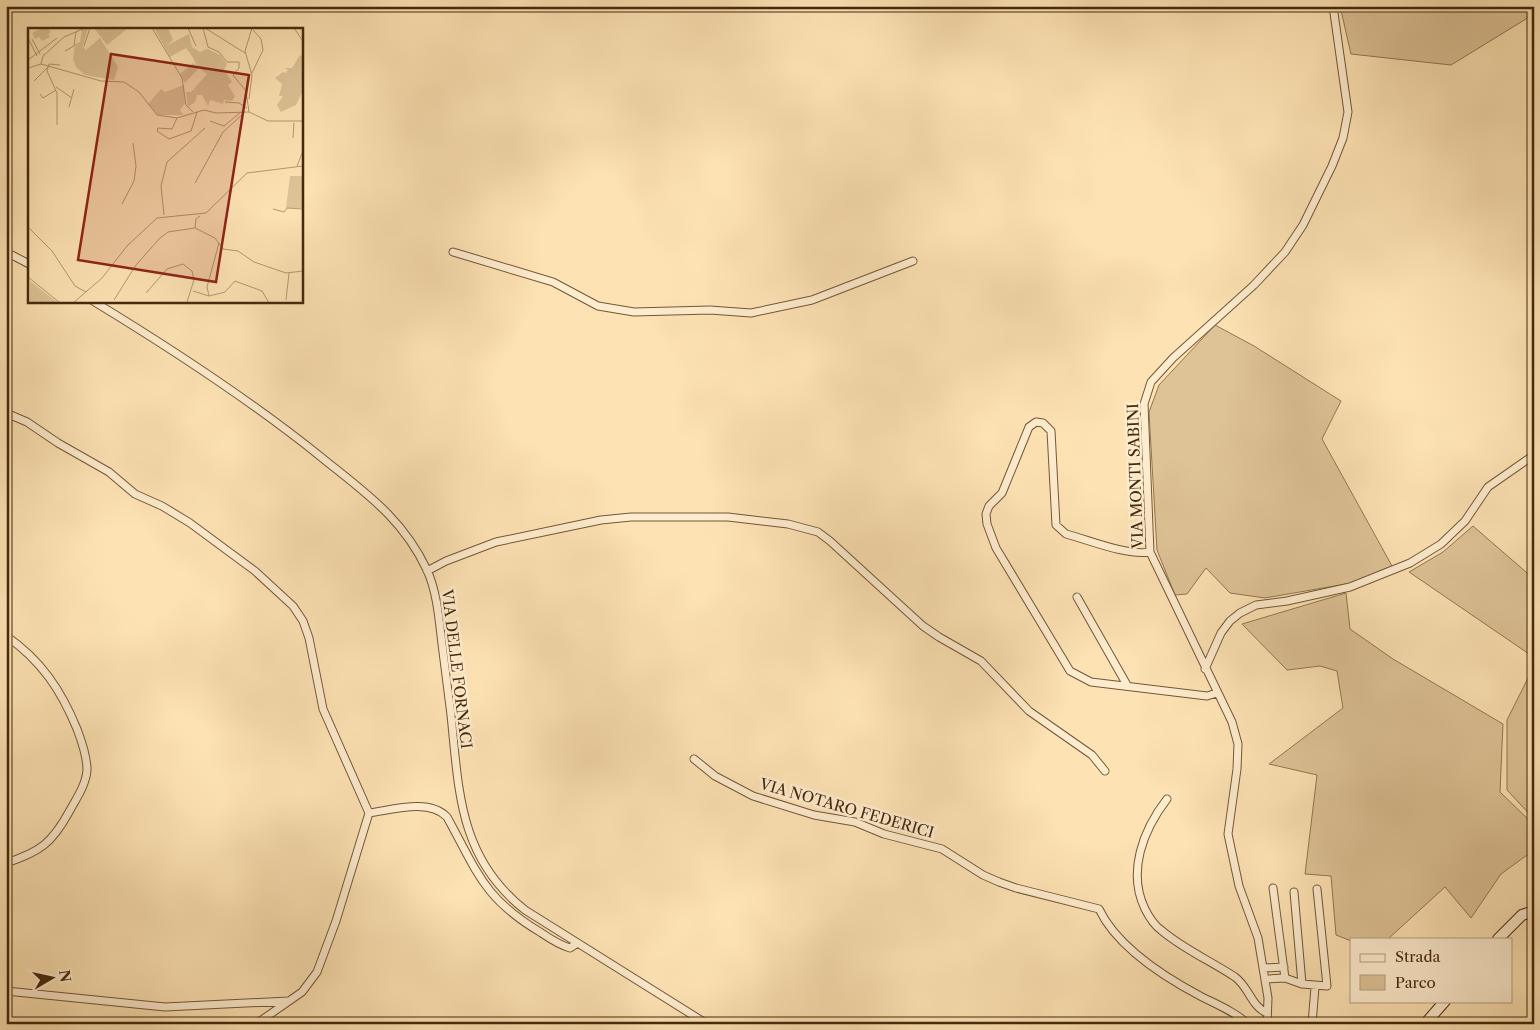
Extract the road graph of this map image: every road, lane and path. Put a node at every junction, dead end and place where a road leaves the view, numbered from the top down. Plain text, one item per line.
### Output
1 (1333, 6) edge
2 (6, 252) edge
3 (453, 252) dead end
4 (913, 261) dead end
5 (28, 263) edge
6 (95, 302) edge
7 (6, 413) edge
8 (1534, 455) edge
9 (1150, 552) junction
10 (427, 571) junction
11 (1077, 597) dead end
12 (6, 636) edge
13 (1205, 669) junction
14 (1127, 685) junction
15 (1218, 694) junction
16 (694, 760) dead end
17 (1105, 771) dead end
18 (1167, 799) dead end
19 (369, 813) junction
20 (6, 863) edge
21 (1273, 888) dead end
22 (1317, 888) dead end
23 (1294, 892) dead end
24 (1534, 912) edge
25 (1499, 938) edge
26 (576, 944) junction
27 (1263, 968) junction
28 (1284, 968) junction
29 (1285, 978) junction
30 (1265, 979) junction
31 (1302, 984) junction
32 (1315, 987) junction
33 (6, 991) edge
34 (290, 1001) junction
35 (1444, 1002) edge
36 (1268, 1013) junction
37 (256, 1024) edge
38 (707, 1024) edge
39 (1248, 1024) edge
40 (1267, 1024) edge
41 (1312, 1024) edge
42 (1425, 1024) edge

1 - 9 street, VIA MONTI SABINI
2 - 5 street
3 - 4 street
6 - 10 street, VIA DELLE FORNACI
7 - 19 street
8 - 13 street
9 - 13 street, VIA MONTI SABINI
9 - 14 street
10 - 17 street
10 - 26 street, VIA DELLE FORNACI
11 - 14 street
12 - 20 street
13 - 15 street, VIA MONTI SABINI
14 - 15 street
15 - 27 street, VIA MONTI SABINI
16 - 39 street, VIA NOTARO FEDERICI
18 - 36 street
19 - 26 street
19 - 34 street
21 - 28 street
22 - 32 street
23 - 31 street
24 - 25 main road
26 - 38 street, VIA DELLE FORNACI
27 - 28 street
27 - 30 street, VIA MONTI SABINI
28 - 29 street
29 - 30 street
29 - 31 street
30 - 36 street, VIA MONTI SABINI
31 - 32 street
32 - 41 street
33 - 34 street
34 - 37 street
35 - 42 main road
36 - 40 street, VIA MONTI SABINI

